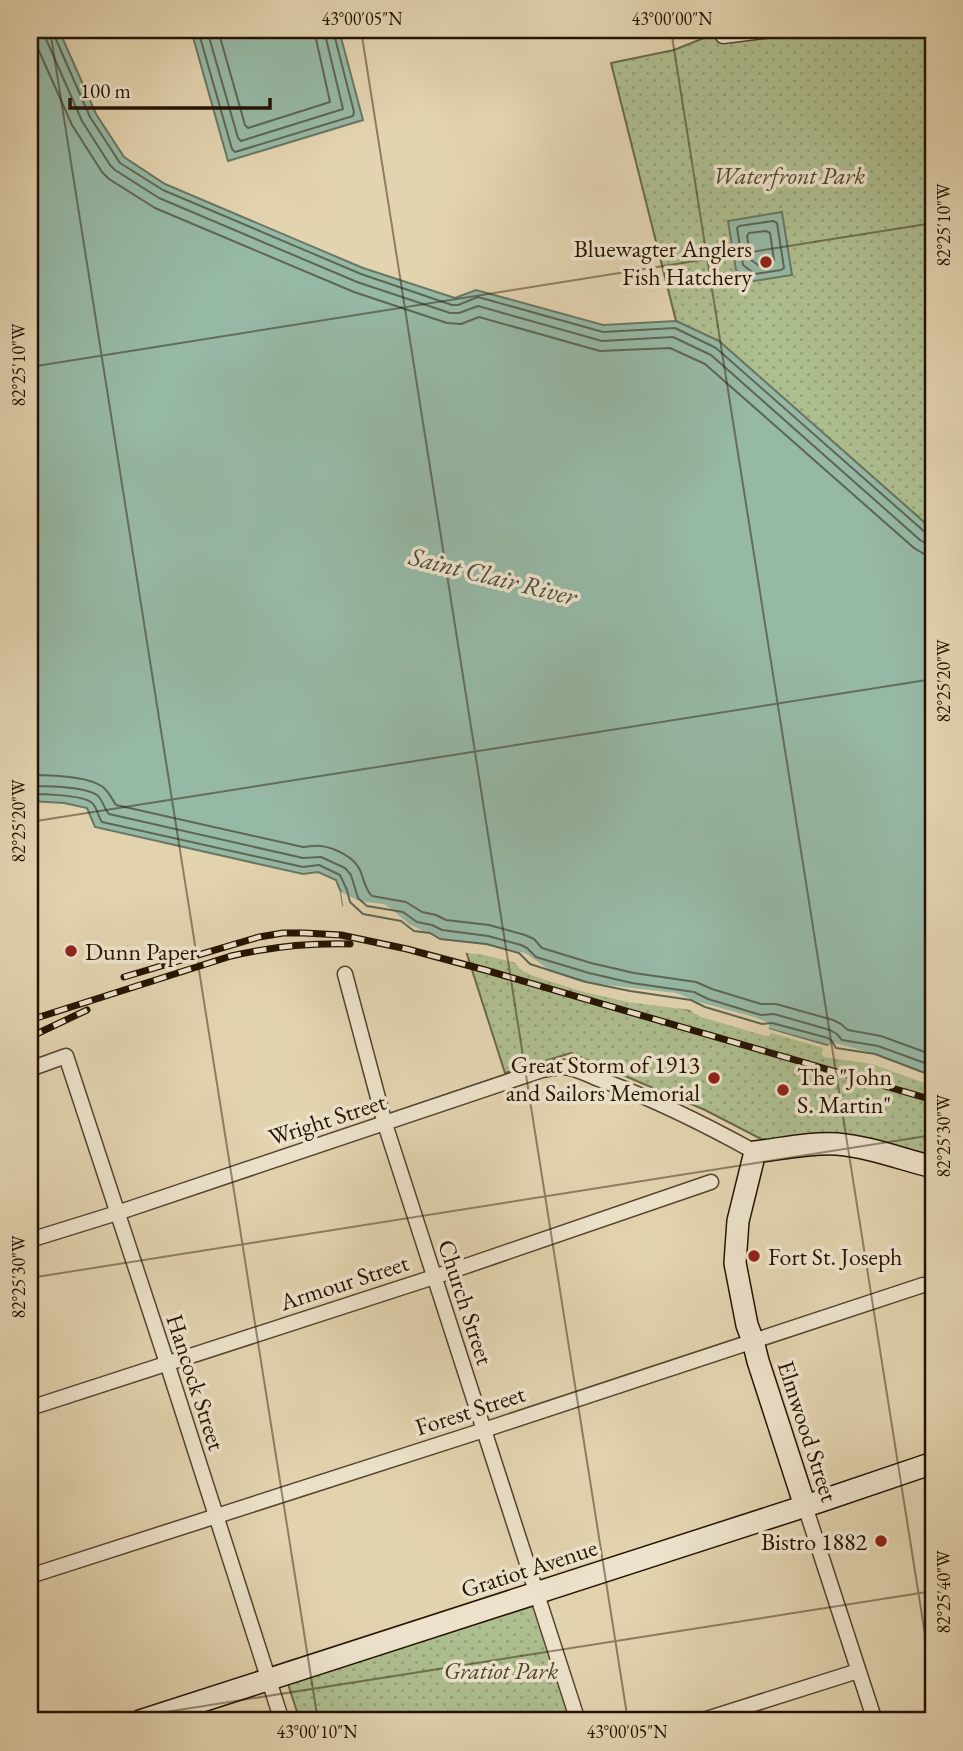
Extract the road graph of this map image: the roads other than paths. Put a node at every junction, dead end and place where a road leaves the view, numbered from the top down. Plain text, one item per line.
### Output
1 (772, 30) edge
2 (723, 36) dead end
3 (345, 974) dead end
4 (30, 1069) edge
5 (385, 1124) junction
6 (755, 1152) junction
7 (933, 1167) edge
8 (711, 1182) dead end
9 (117, 1213) junction
10 (30, 1240) edge
11 (434, 1277) junction
12 (923, 1285) dead end
13 (754, 1341) junction
14 (167, 1363) junction
15 (30, 1408) edge
16 (484, 1430) junction
17 (933, 1463) edge
18 (805, 1506) junction
19 (216, 1517) junction
20 (30, 1576) edge
21 (536, 1592) junction
22 (858, 1671) junction
23 (268, 1680) junction
24 (140, 1721) edge
25 (282, 1721) edge
26 (578, 1721) edge
27 (700, 1721) edge
28 (875, 1721) edge

1 - 2 street
3 - 5 street, Church Street
4 - 9 street, Hancock Street
5 - 6 street, Wright Street
5 - 9 street, Wright Street
5 - 11 street, Church Street
6 - 7 street
6 - 13 street, Elmwood Street
8 - 11 street, Armour Street
9 - 10 street, Wright Street
9 - 14 street, Hancock Street
11 - 14 street, Armour Street
11 - 16 street, Church Street
12 - 13 street, Forest Street
13 - 16 street, Forest Street
13 - 18 street, Elmwood Street
14 - 15 street, Armour Street
14 - 19 street, Hancock Street
16 - 19 street, Forest Street
16 - 21 street, Church Street
17 - 18 street, Gratiot Avenue
18 - 21 street, Gratiot Avenue
18 - 22 street, Elmwood Street
19 - 20 street, Forest Street
19 - 23 street, Hancock Street
21 - 23 street, Gratiot Avenue
21 - 26 street, Church Street
22 - 27 street
22 - 28 street, Elmwood Street
23 - 24 street, Gratiot Avenue
23 - 25 street, Hancock Street

